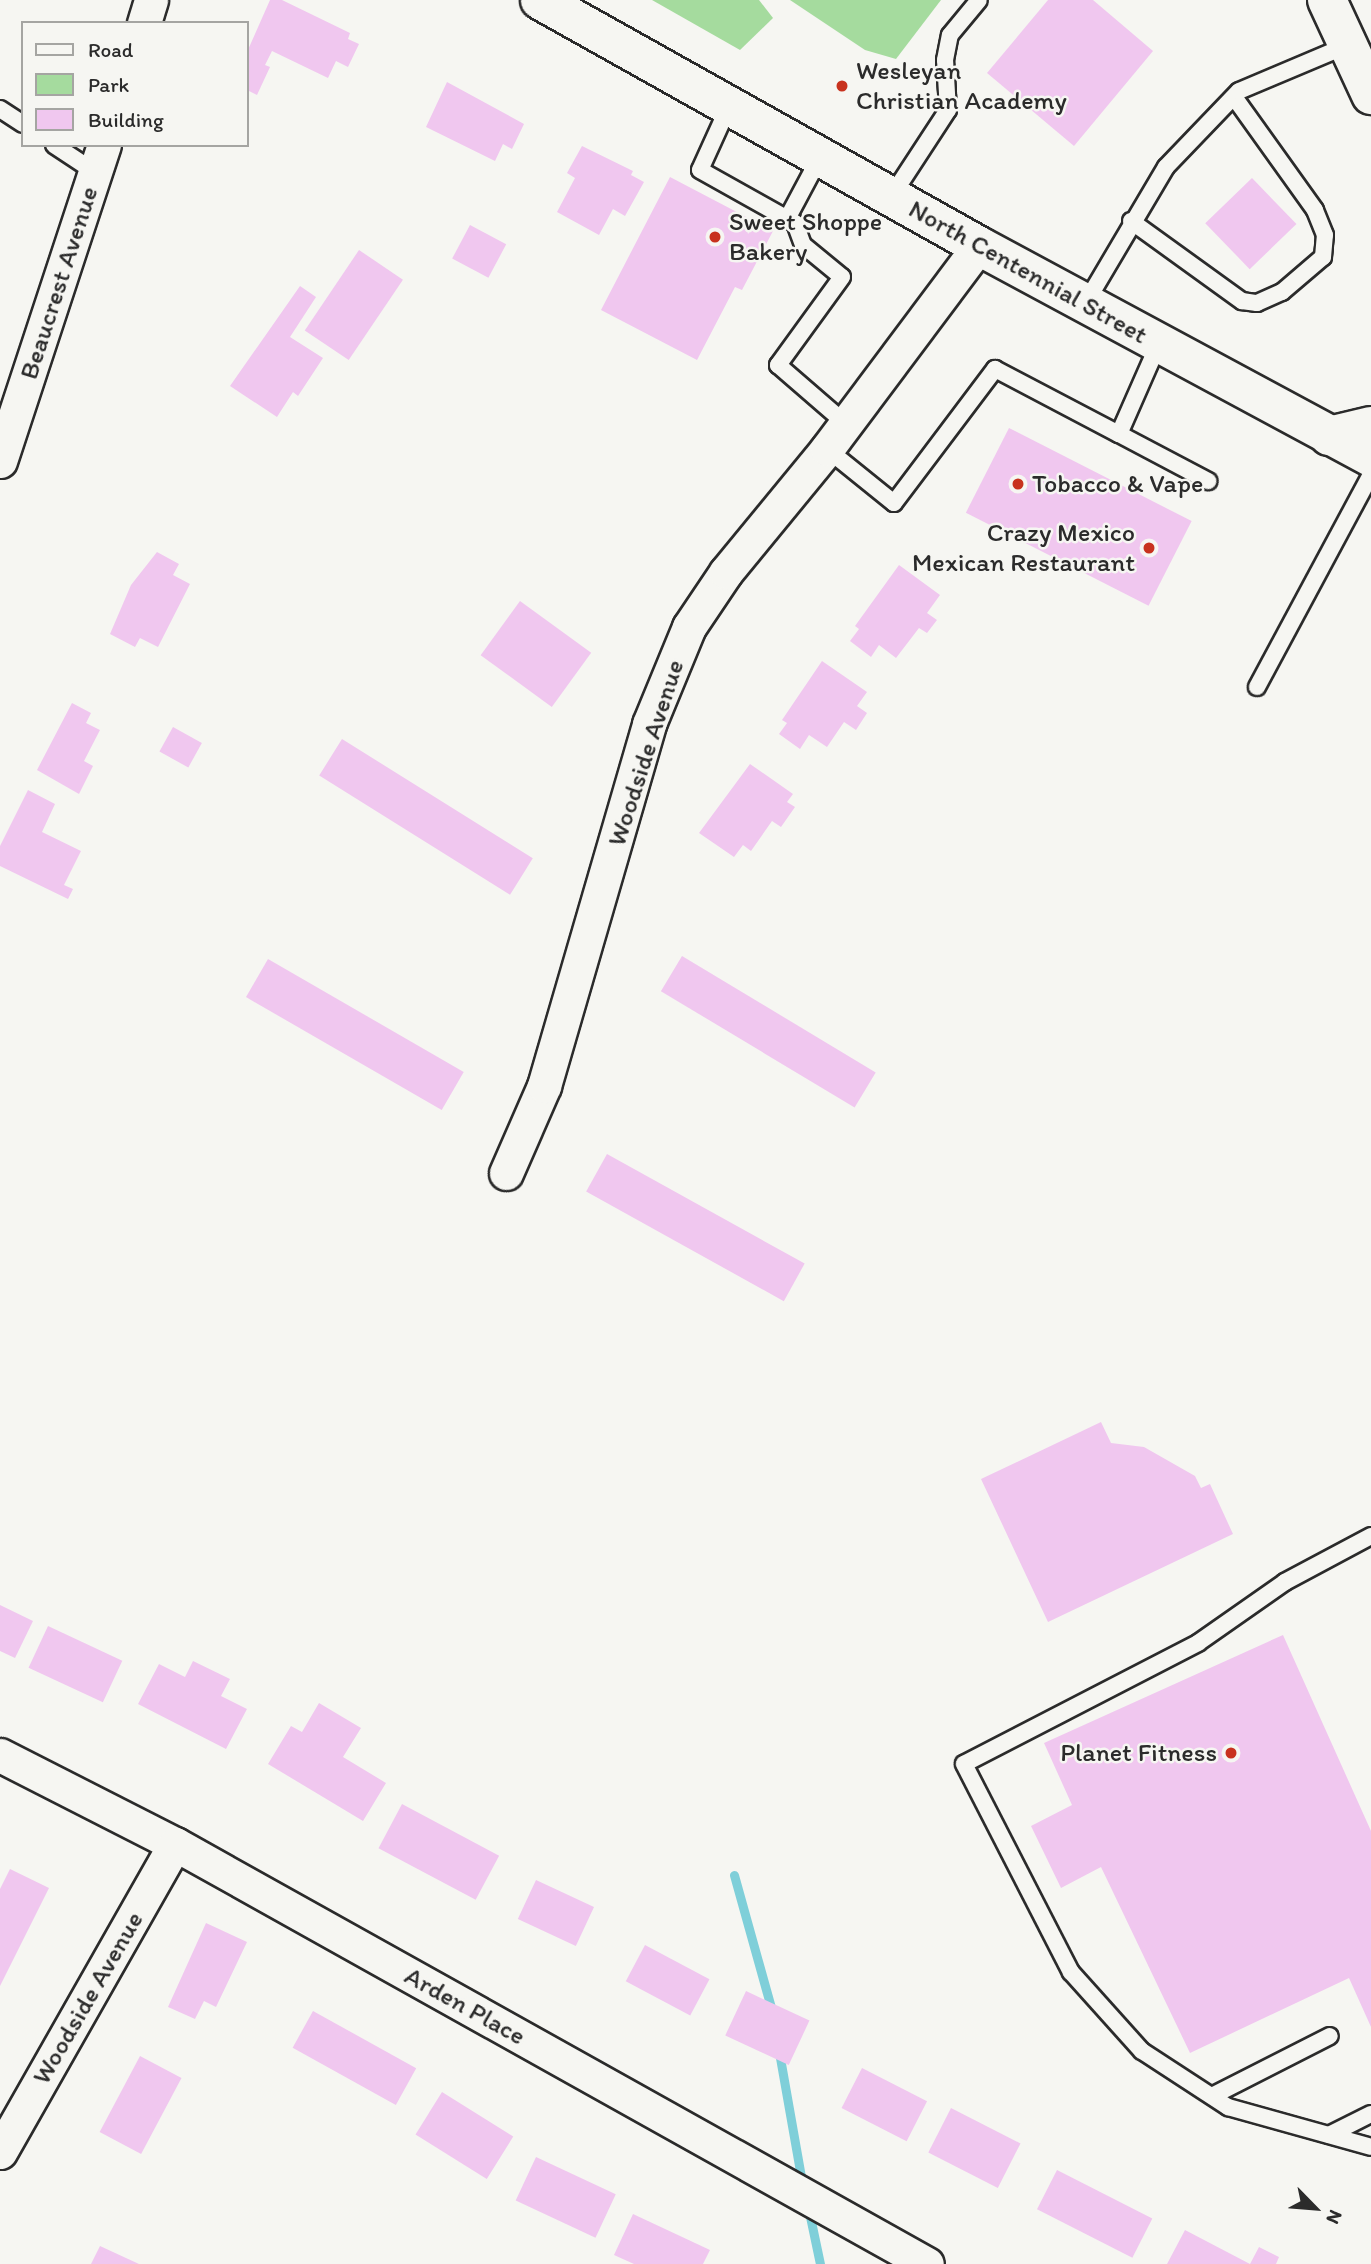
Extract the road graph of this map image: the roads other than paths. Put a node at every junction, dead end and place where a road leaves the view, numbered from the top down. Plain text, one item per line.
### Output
1 (151, 0) edge
2 (540, 0) edge
3 (979, 0) edge
4 (1327, 0) edge
5 (145, 21) edge
6 (1348, 46) junction
7 (1371, 95) edge
8 (1234, 97) junction
9 (729, 106) junction
10 (0, 109) edge
11 (21, 123) edge
12 (60, 147) edge
13 (820, 157) junction
14 (99, 159) edge
15 (891, 197) junction
16 (787, 219) junction
17 (1131, 221) junction
18 (979, 246) junction
19 (1085, 304) junction
20 (1158, 344) junction
21 (1371, 426) edge
22 (1119, 434) junction
23 (836, 436) junction
24 (1329, 436) junction
25 (1371, 457) edge
26 (0, 461) edge
27 (1371, 474) edge
28 (1208, 481) dead end
29 (1256, 687) dead end
30 (506, 1173) dead end
31 (1371, 1536) edge
32 (0, 1755) edge
33 (175, 1844) junction
34 (1330, 2036) dead end
35 (1212, 2096) junction
36 (1371, 2114) edge
37 (1329, 2135) junction
38 (1371, 2147) edge
39 (0, 2152) edge
40 (927, 2264) edge

1 - 5 street
2 - 9 main road, North Centennial Street
3 - 15 lane
4 - 6 main road
6 - 7 main road
6 - 8 lane
8 - 17 lane
8 - 17 lane
9 - 13 main road, North Centennial Street
9 - 16 lane
10 - 11 lane
12 - 14 lane
13 - 15 main road, North Centennial Street
13 - 16 lane
14 - 26 street, Beaucrest Avenue
15 - 18 main road, North Centennial Street
16 - 23 lane
17 - 19 lane
18 - 19 main road, North Centennial Street
18 - 23 street, Woodside Avenue
19 - 20 main road, North Centennial Street
20 - 22 lane
20 - 24 main road, North Centennial Street
21 - 24 main road
22 - 23 lane
22 - 28 lane
23 - 30 street, Woodside Avenue
24 - 25 main road, North Centennial Street
27 - 29 lane
31 - 35 lane
32 - 33 street, Arden Place
33 - 39 street, Woodside Avenue
33 - 40 street, Arden Place
34 - 35 lane
35 - 37 lane
36 - 37 lane
37 - 38 lane

